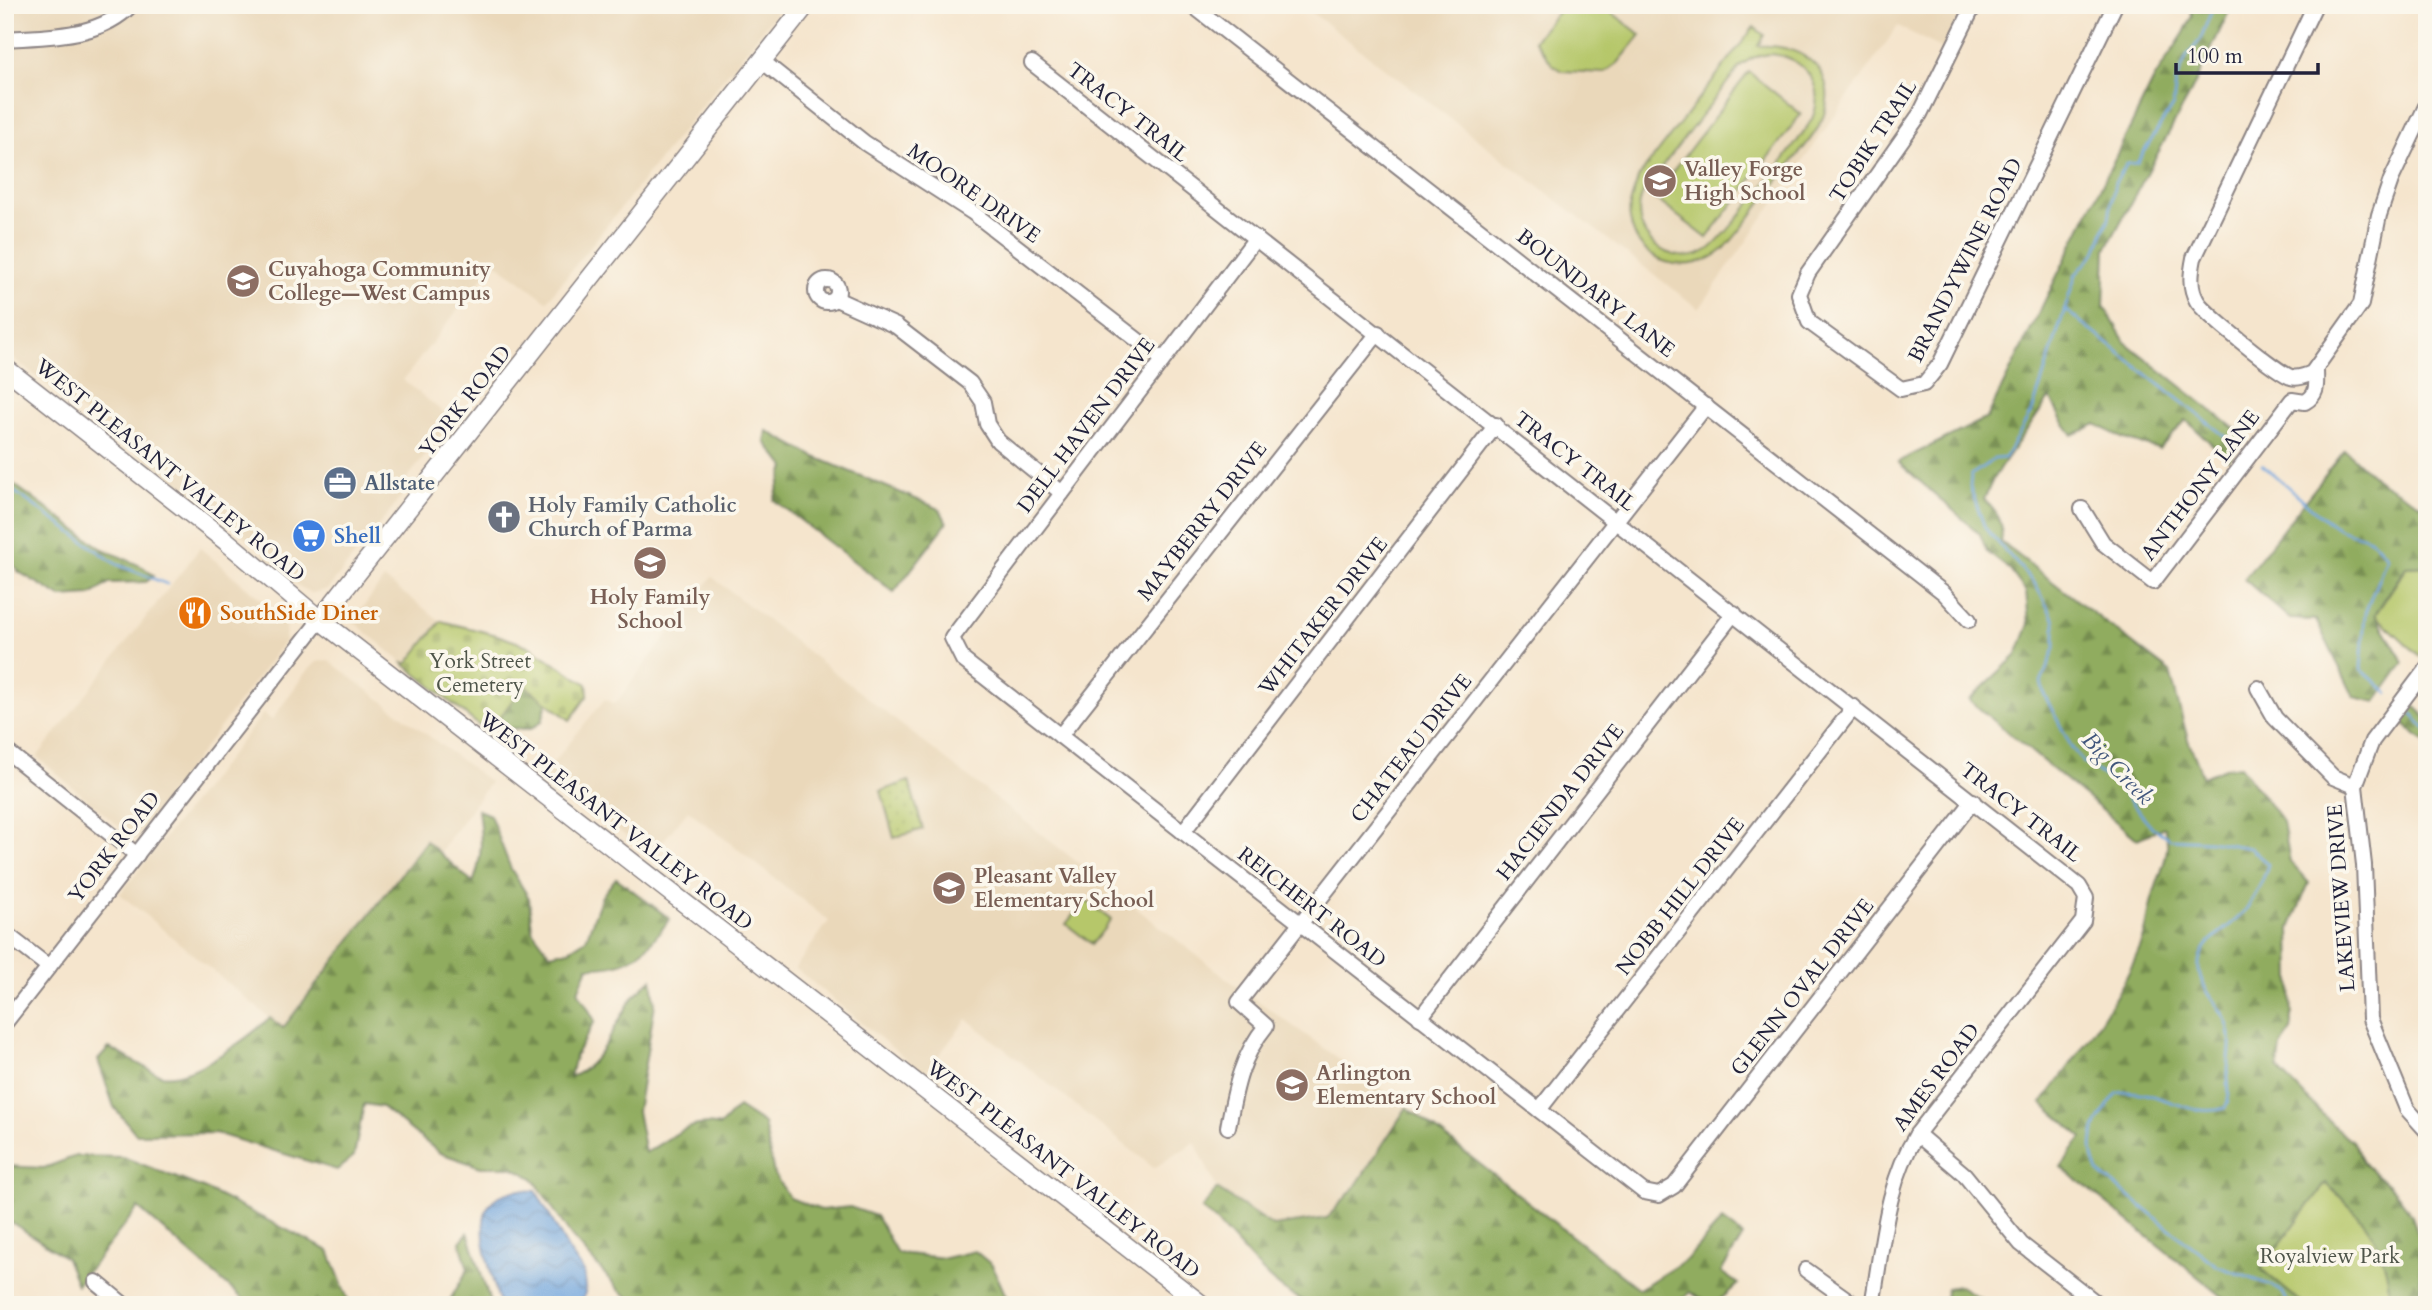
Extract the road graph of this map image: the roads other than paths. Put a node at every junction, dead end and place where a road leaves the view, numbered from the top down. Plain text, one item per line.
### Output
1 (131, 5) edge
2 (806, 5) edge
3 (1192, 5) edge
4 (1974, 5) edge
5 (2115, 5) edge
6 (2315, 5) edge
7 (5, 40) edge
8 (762, 61) junction
9 (1032, 63) dead end
10 (2427, 104) edge
11 (1256, 238) junction
12 (1799, 294) joint
13 (836, 299) dead end
14 (1378, 333) junction
15 (1162, 359) junction
16 (5, 368) edge
17 (2316, 369) junction
18 (2287, 376) junction
19 (2291, 400) junction
20 (1706, 405) junction
21 (1496, 425) junction
22 (1062, 493) junction
23 (2082, 509) dead end
24 (1616, 520) junction
25 (1734, 613) junction
26 (320, 620) junction
27 (1969, 620) dead end
28 (952, 638) joint
29 (2427, 668) edge
30 (2258, 688) dead end
31 (1854, 707) junction
32 (1060, 736) junction
33 (5, 750) edge
34 (2356, 786) junction
35 (1973, 800) junction
36 (1183, 832) junction
37 (137, 855) junction
38 (2086, 898) joint
39 (1300, 924) junction
40 (5, 933) edge
41 (49, 967) junction
42 (1420, 1018) junction
43 (5, 1023) edge
44 (1539, 1110) junction
45 (1228, 1127) dead end
46 (2427, 1130) edge
47 (1917, 1134) junction
48 (1659, 1195) joint
49 (1806, 1270) dead end
50 (96, 1282) dead end
51 (1191, 1301) edge
52 (124, 1305) edge
53 (1855, 1305) edge
54 (1872, 1305) edge
55 (2099, 1305) edge

1 - 7 street
2 - 8 main road, YORK ROAD
3 - 20 street, BOUNDARY LANE
4 - 12 street, TOBIK TRAIL
5 - 12 street, BRANDYWINE ROAD
6 - 18 street
8 - 15 street, MOORE DRIVE
8 - 26 main road, YORK ROAD
9 - 11 street, TRACY TRAIL
10 - 17 street, ANTHONY LANE
11 - 14 street, TRACY TRAIL
11 - 15 street, DELL HAVEN DRIVE
13 - 22 street
14 - 21 street, TRACY TRAIL
14 - 32 street, MAYBERRY DRIVE
15 - 22 street, DELL HAVEN DRIVE
16 - 26 main road, WEST PLEASANT VALLEY ROAD
17 - 18 street
17 - 19 street, ANTHONY LANE
18 - 19 street
19 - 23 street, ANTHONY LANE
20 - 24 street, CHATEAU DRIVE
20 - 27 street, BOUNDARY LANE
21 - 24 street, TRACY TRAIL
21 - 36 street, WHITAKER DRIVE
22 - 28 street, DELL HAVEN DRIVE
24 - 25 street, TRACY TRAIL
24 - 39 street, CHATEAU DRIVE
25 - 31 street, TRACY TRAIL
25 - 42 street, HACIENDA DRIVE
26 - 37 street, YORK ROAD
26 - 51 main road, WEST PLEASANT VALLEY ROAD
28 - 32 street, REICHERT ROAD
29 - 34 street, LAKEVIEW DRIVE
30 - 34 street
31 - 35 street, TRACY TRAIL
31 - 44 street, NOBB HILL DRIVE
32 - 36 street, REICHERT ROAD
33 - 37 street
34 - 46 street, LAKEVIEW DRIVE
35 - 38 street, TRACY TRAIL
35 - 48 street, GLENN OVAL DRIVE
36 - 39 street, REICHERT ROAD
37 - 41 street, YORK ROAD
38 - 47 street, AMES ROAD
39 - 42 street, REICHERT ROAD
39 - 45 street, CHATEAU DRIVE
40 - 41 street
41 - 43 street, YORK ROAD
42 - 44 street, REICHERT ROAD
44 - 48 street, REICHERT ROAD
47 - 54 street, AMES ROAD
47 - 55 street
49 - 53 street
50 - 52 street

